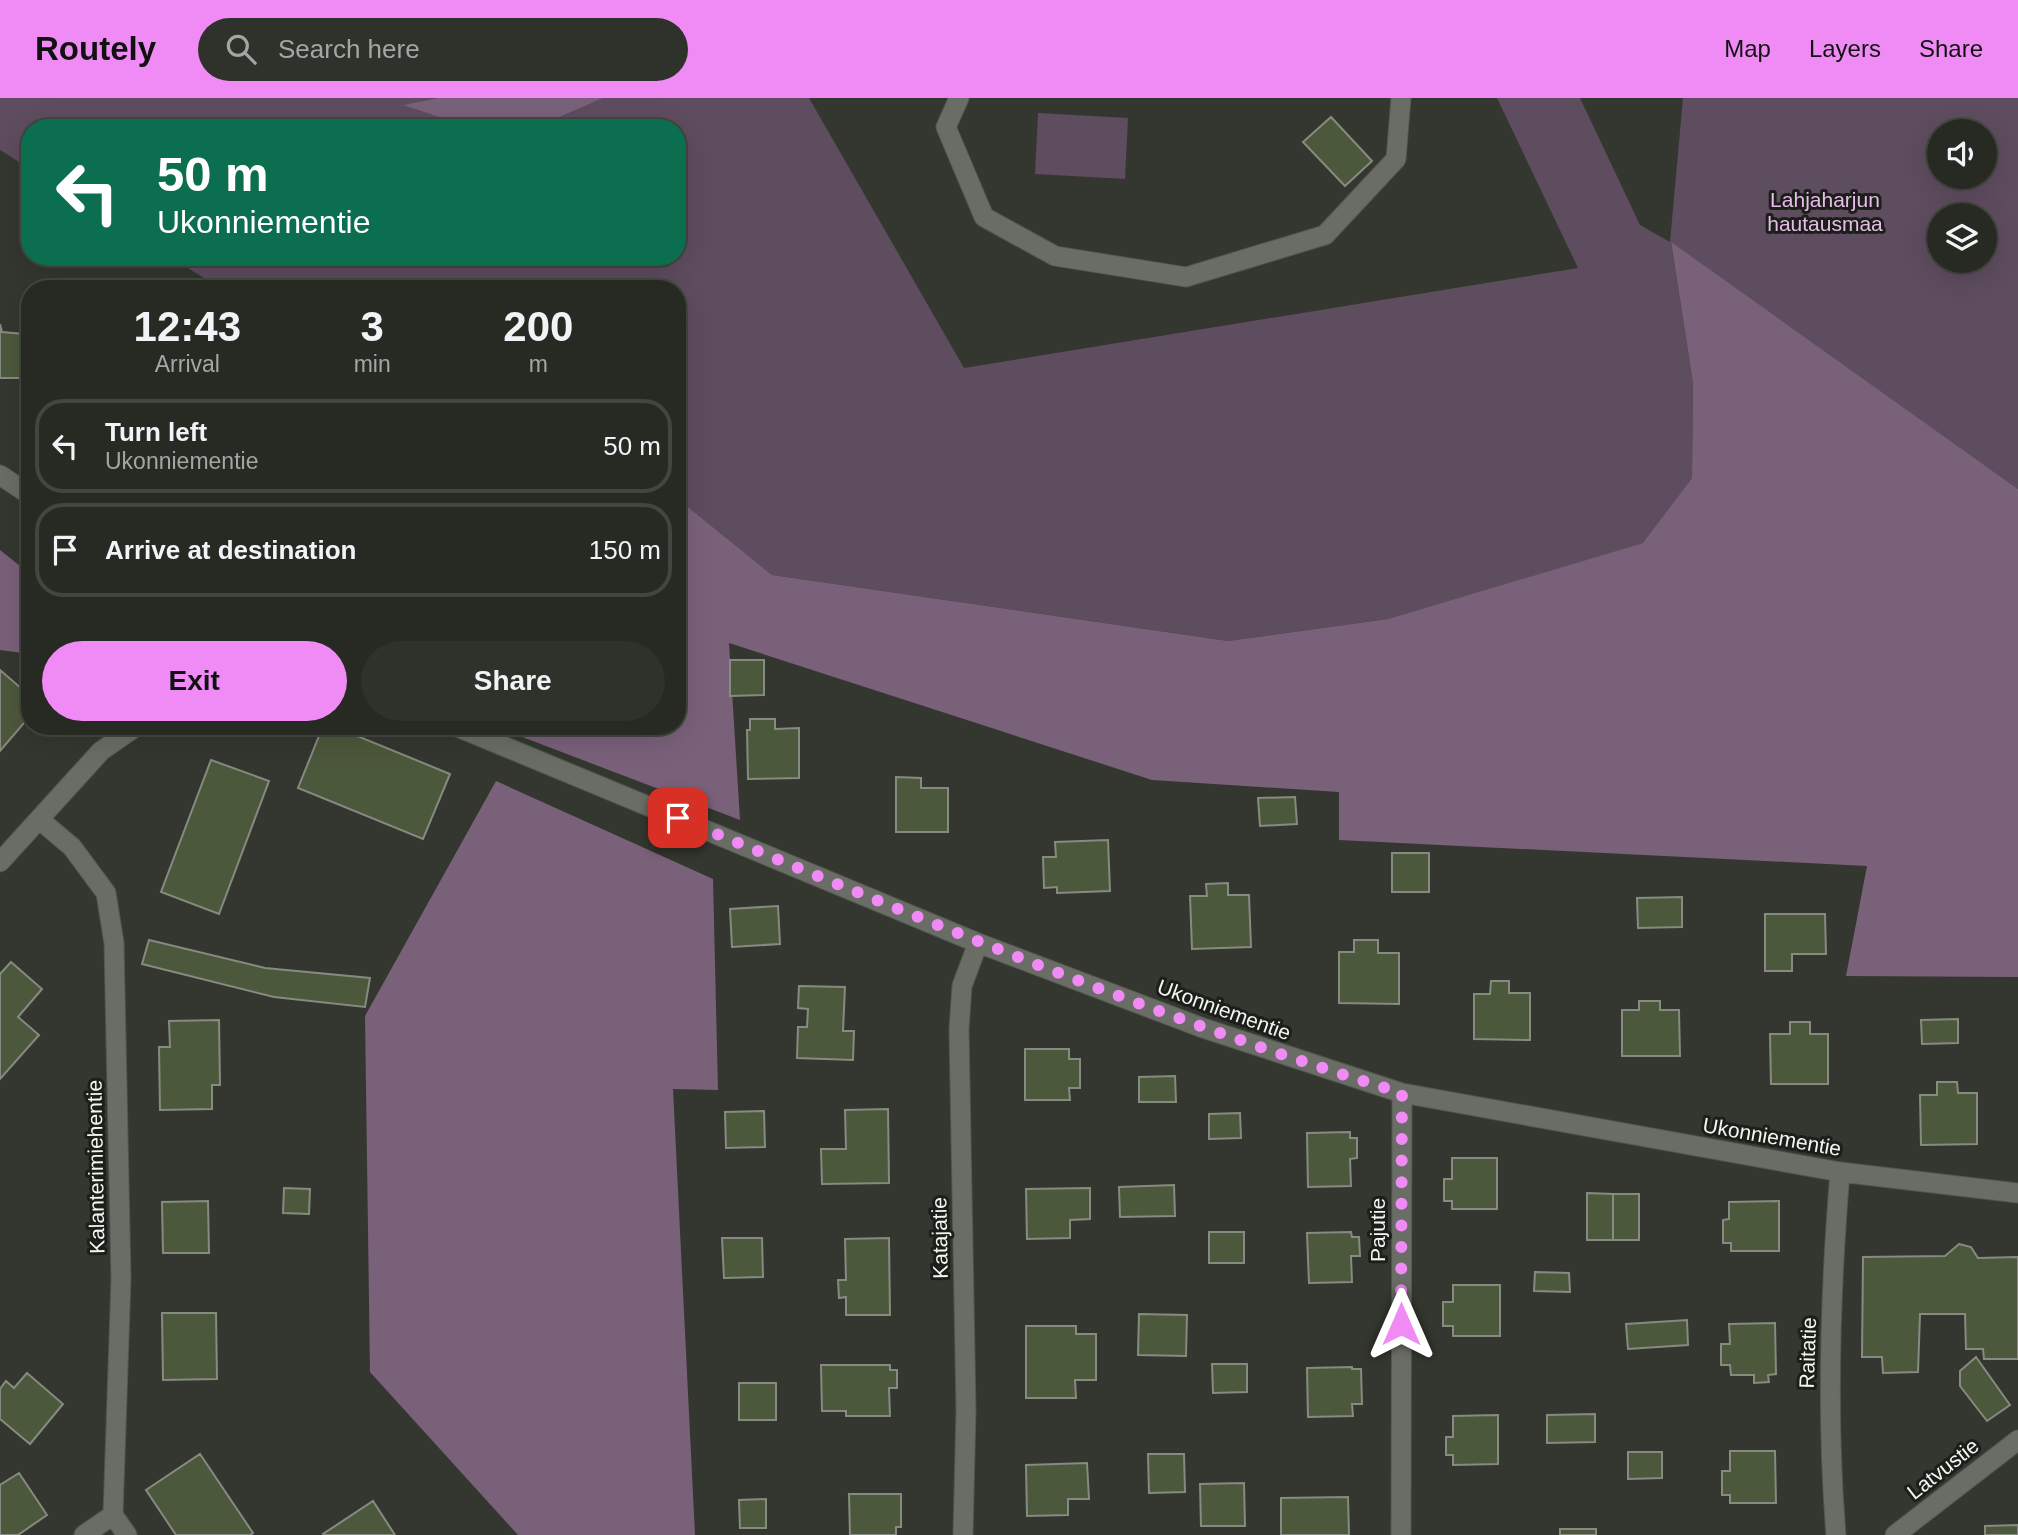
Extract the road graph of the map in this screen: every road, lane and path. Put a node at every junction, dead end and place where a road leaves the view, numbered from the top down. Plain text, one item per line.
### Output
1 (959, 98) edge
2 (1401, 98) edge
3 (0, 475) edge
4 (21, 489) edge
5 (108, 735) edge
6 (123, 735) edge
7 (478, 735) edge
8 (101, 751) junction
9 (40, 820) junction
10 (0, 862) edge
11 (978, 943) junction
12 (1402, 1093) junction
13 (1840, 1172) junction
14 (2018, 1193) edge
15 (2018, 1440) edge
16 (113, 1515) junction
17 (84, 1535) edge
18 (127, 1535) edge
19 (963, 1535) edge
20 (1401, 1535) edge
21 (1836, 1535) edge
22 (1895, 1535) edge

1 - 2 street
3 - 4 street
5 - 8 street
6 - 8 street
7 - 11 street, Ukonniementie
8 - 9 street
9 - 10 street
9 - 16 street, Kalanterimiehentie
11 - 12 street, Ukonniementie
11 - 19 street, Katajatie
12 - 13 street, Ukonniementie
12 - 20 street, Pajutie
13 - 14 street, Ukonniementie
13 - 21 street, Raitatie
15 - 22 street, Latvustie
16 - 17 street
16 - 18 street

